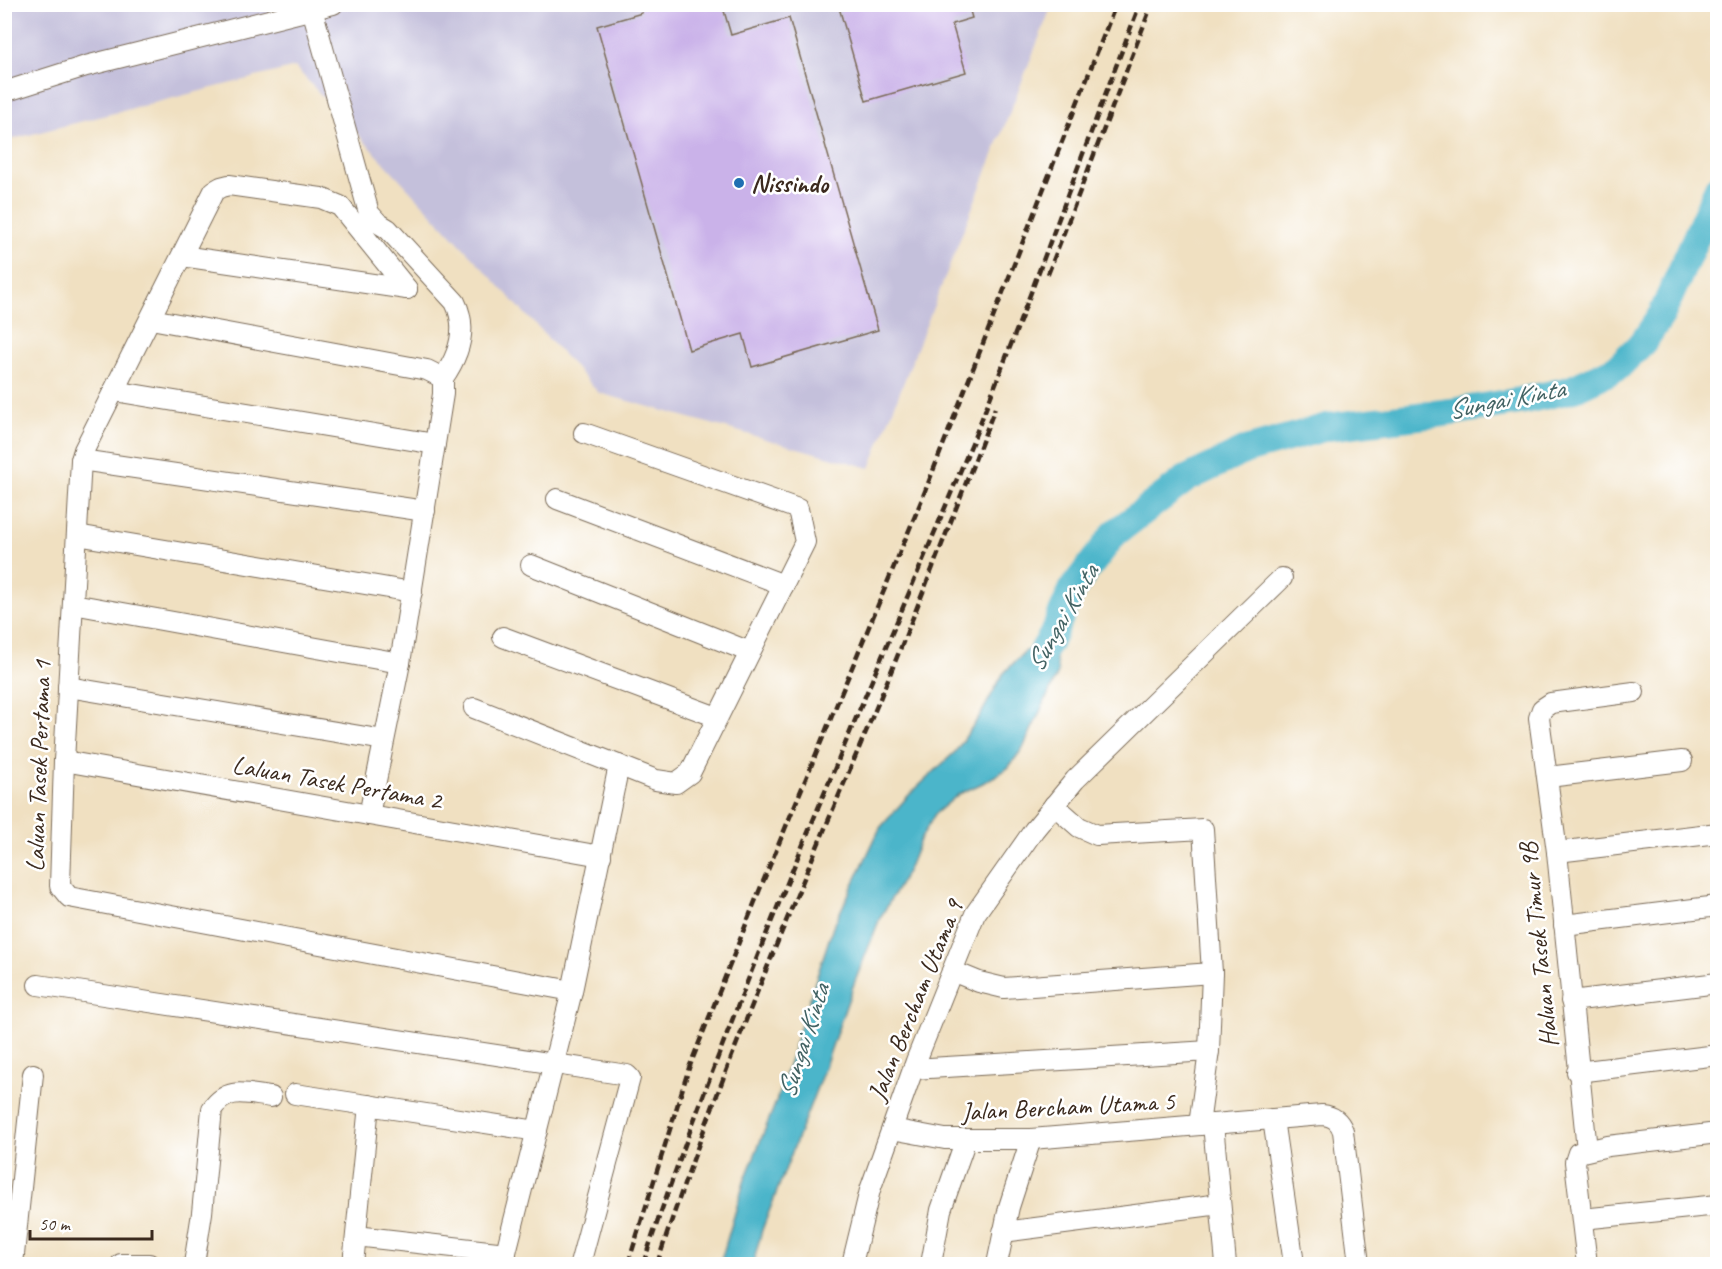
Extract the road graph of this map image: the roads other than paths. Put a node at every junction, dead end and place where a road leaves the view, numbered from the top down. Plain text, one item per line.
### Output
1 (333, 4) edge
2 (312, 9) junction
3 (4, 92) edge
4 (182, 256) junction
5 (151, 319) junction
6 (443, 378) junction
7 (114, 391) junction
8 (584, 433) dead end
9 (435, 444) junction
10 (81, 460) junction
11 (557, 499) dead end
12 (425, 511) junction
13 (77, 535) junction
14 (531, 565) dead end
15 (1282, 578) dead end
16 (784, 585) junction
17 (412, 591) junction
18 (73, 604) junction
19 (504, 637) dead end
20 (750, 652) junction
21 (400, 663) junction
22 (68, 687) junction
23 (1634, 692) dead end
24 (474, 708) dead end
25 (717, 717) junction
26 (384, 740) junction
27 (64, 761) junction
28 (1682, 761) dead end
29 (619, 765) junction
30 (1548, 777) junction
31 (1054, 805) junction
32 (369, 815) junction
33 (1718, 833) edge
34 (1557, 852) junction
35 (601, 856) junction
36 (1718, 906) edge
37 (1564, 925) junction
38 (952, 971) junction
39 (1212, 973) junction
40 (1718, 983) edge
41 (38, 985) dead end
42 (572, 991) junction
43 (1571, 1001) junction
44 (1209, 1051) junction
45 (1718, 1055) edge
46 (554, 1063) junction
47 (913, 1069) junction
48 (1578, 1072) junction
49 (33, 1074) dead end
50 (296, 1094) dead end
51 (271, 1097) dead end
52 (369, 1105) junction
53 (1274, 1119) junction
54 (1206, 1124) junction
55 (892, 1129) junction
56 (537, 1131) junction
57 (1718, 1133) edge
58 (966, 1139) junction
59 (1031, 1139) junction
60 (1587, 1150) junction
61 (1220, 1204) junction
62 (1718, 1205) edge
63 (1582, 1219) junction
64 (1003, 1232) junction
65 (356, 1236) junction
66 (504, 1259) edge
67 (13, 1264) edge
68 (121, 1264) edge
69 (149, 1264) edge
70 (194, 1264) edge
71 (353, 1264) edge
72 (579, 1264) edge
73 (852, 1264) edge
74 (931, 1264) edge
75 (997, 1264) edge
76 (1226, 1264) edge
77 (1293, 1264) edge
78 (1359, 1264) edge
79 (1587, 1264) edge

1 - 2 street
2 - 3 street
2 - 6 street
4 - 4 street, Laluan Tasek Pertama 1
4 - 5 street, Laluan Tasek Pertama 1
5 - 6 street
5 - 7 street, Laluan Tasek Pertama 1
6 - 9 street
7 - 9 street
7 - 10 street, Laluan Tasek Pertama 1
8 - 16 street
9 - 12 street
10 - 12 street
10 - 13 street, Laluan Tasek Pertama 1
11 - 16 street
12 - 17 street
13 - 17 street
13 - 18 street, Laluan Tasek Pertama 1
14 - 20 street
15 - 31 street, Jalan Bercham Utama 9
16 - 20 street
17 - 21 street
18 - 21 street
18 - 22 street, Laluan Tasek Pertama 1
19 - 25 street
20 - 25 street
21 - 26 street
22 - 26 street
22 - 27 street, Laluan Tasek Pertama 1
23 - 30 street, Haluan Tasek Timur 9B
24 - 29 street
25 - 29 street
26 - 32 street
27 - 32 street, Laluan Tasek Pertama 2
27 - 42 street, Laluan Tasek Pertama 1
28 - 30 street
29 - 35 street
30 - 34 street, Haluan Tasek Timur 9B
31 - 38 street, Jalan Bercham Utama 9
31 - 39 street
32 - 35 street, Laluan Tasek Pertama 2
33 - 34 street
34 - 37 street, Haluan Tasek Timur 9B
35 - 42 street
36 - 37 street
37 - 43 street, Haluan Tasek Timur 9B
38 - 39 street
38 - 47 street, Jalan Bercham Utama 9
39 - 44 street
40 - 43 street
41 - 46 street
42 - 46 street
43 - 48 street, Haluan Tasek Timur 9B
44 - 47 street
44 - 54 street
45 - 48 street
46 - 56 street
46 - 72 street
47 - 55 street, Jalan Bercham Utama 9
48 - 60 street, Haluan Tasek Timur 9B
49 - 67 street
50 - 52 street
51 - 70 street
52 - 56 street
52 - 65 street
53 - 54 street, Jalan Bercham Utama 5
53 - 77 street
53 - 78 street, Jalan Bercham Utama 5
54 - 59 street, Jalan Bercham Utama 5
54 - 61 street
55 - 58 street, Jalan Bercham Utama 5
55 - 73 street, Jalan Bercham Utama 9
56 - 66 street
57 - 60 street
58 - 59 street, Jalan Bercham Utama 5
58 - 74 street
59 - 64 street
60 - 63 street
61 - 64 street
61 - 76 street
62 - 63 street
63 - 79 street
64 - 75 street
65 - 66 street
65 - 71 street
68 - 69 street

